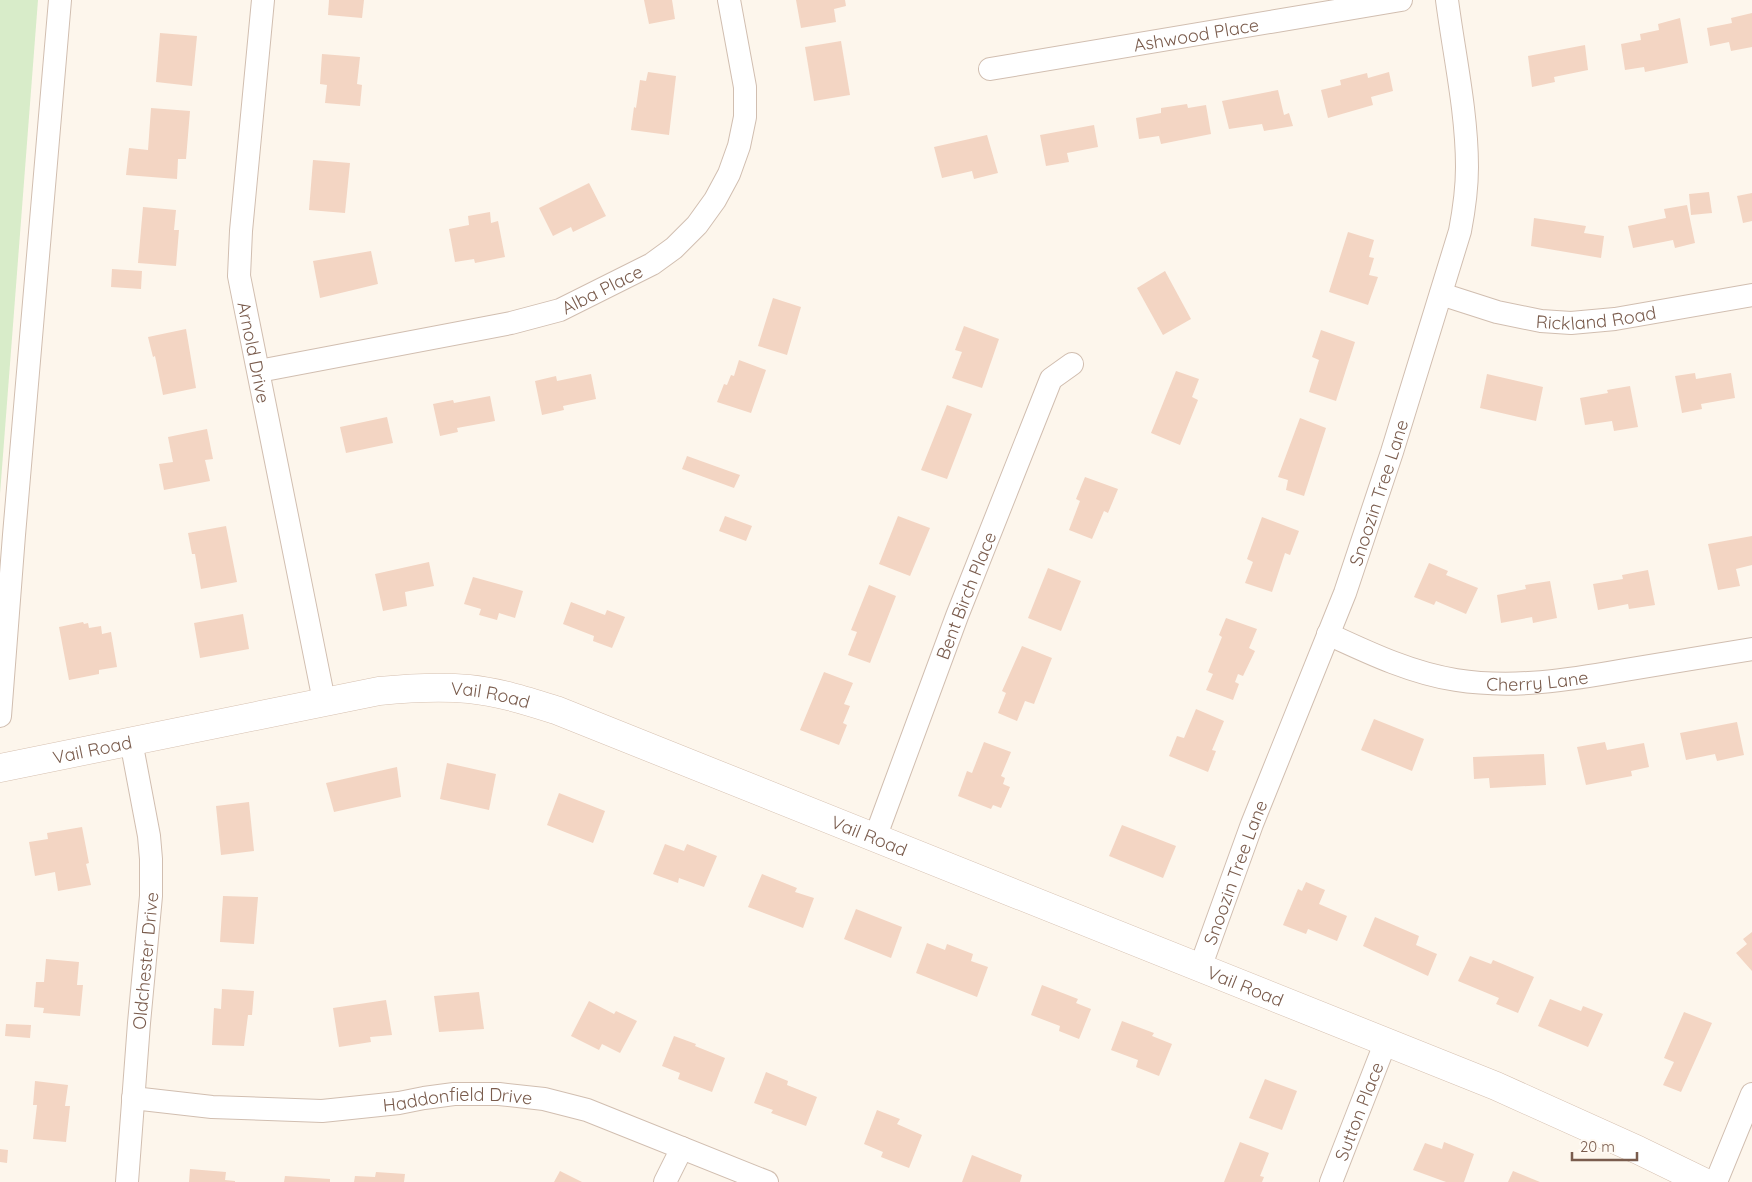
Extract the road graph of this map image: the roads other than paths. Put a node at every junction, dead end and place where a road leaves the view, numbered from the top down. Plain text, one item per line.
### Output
1 (60, 0) edge
2 (262, 0) edge
3 (729, 0) edge
4 (1401, 0) edge
5 (1447, 0) edge
6 (990, 69) dead end
7 (1441, 294) junction
8 (1752, 295) edge
9 (1072, 364) dead end
10 (259, 372) junction
11 (1328, 634) junction
12 (1752, 649) edge
13 (324, 701) junction
14 (0, 716) edge
15 (131, 741) junction
16 (0, 768) edge
17 (875, 838) junction
18 (1200, 968) junction
19 (1386, 1041) junction
20 (1752, 1094) edge
21 (133, 1098) junction
22 (682, 1148) junction
23 (127, 1182) edge
24 (665, 1182) edge
25 (767, 1182) edge
26 (1331, 1182) edge
27 (1704, 1182) edge
28 (1716, 1182) edge

1 - 14 street
2 - 10 street, Arnold Drive
3 - 10 street, Alba Place
4 - 6 street, Ashwood Place
5 - 7 street, Snoozin Tree Lane
7 - 8 street, Rickland Road
7 - 11 street, Snoozin Tree Lane
9 - 17 street, Bent Birch Place
10 - 13 street, Arnold Drive
11 - 12 street, Cherry Lane
11 - 18 street, Snoozin Tree Lane
13 - 15 street, Vail Road
13 - 17 street, Vail Road
15 - 16 street, Vail Road
15 - 21 street, Oldchester Drive
17 - 18 street, Vail Road
18 - 19 street, Vail Road
19 - 26 street, Sutton Place
19 - 27 street, Vail Road
20 - 28 street
21 - 22 street, Haddonfield Drive
21 - 23 street, Oldchester Drive
22 - 24 street
22 - 25 street, Haddonfield Drive

